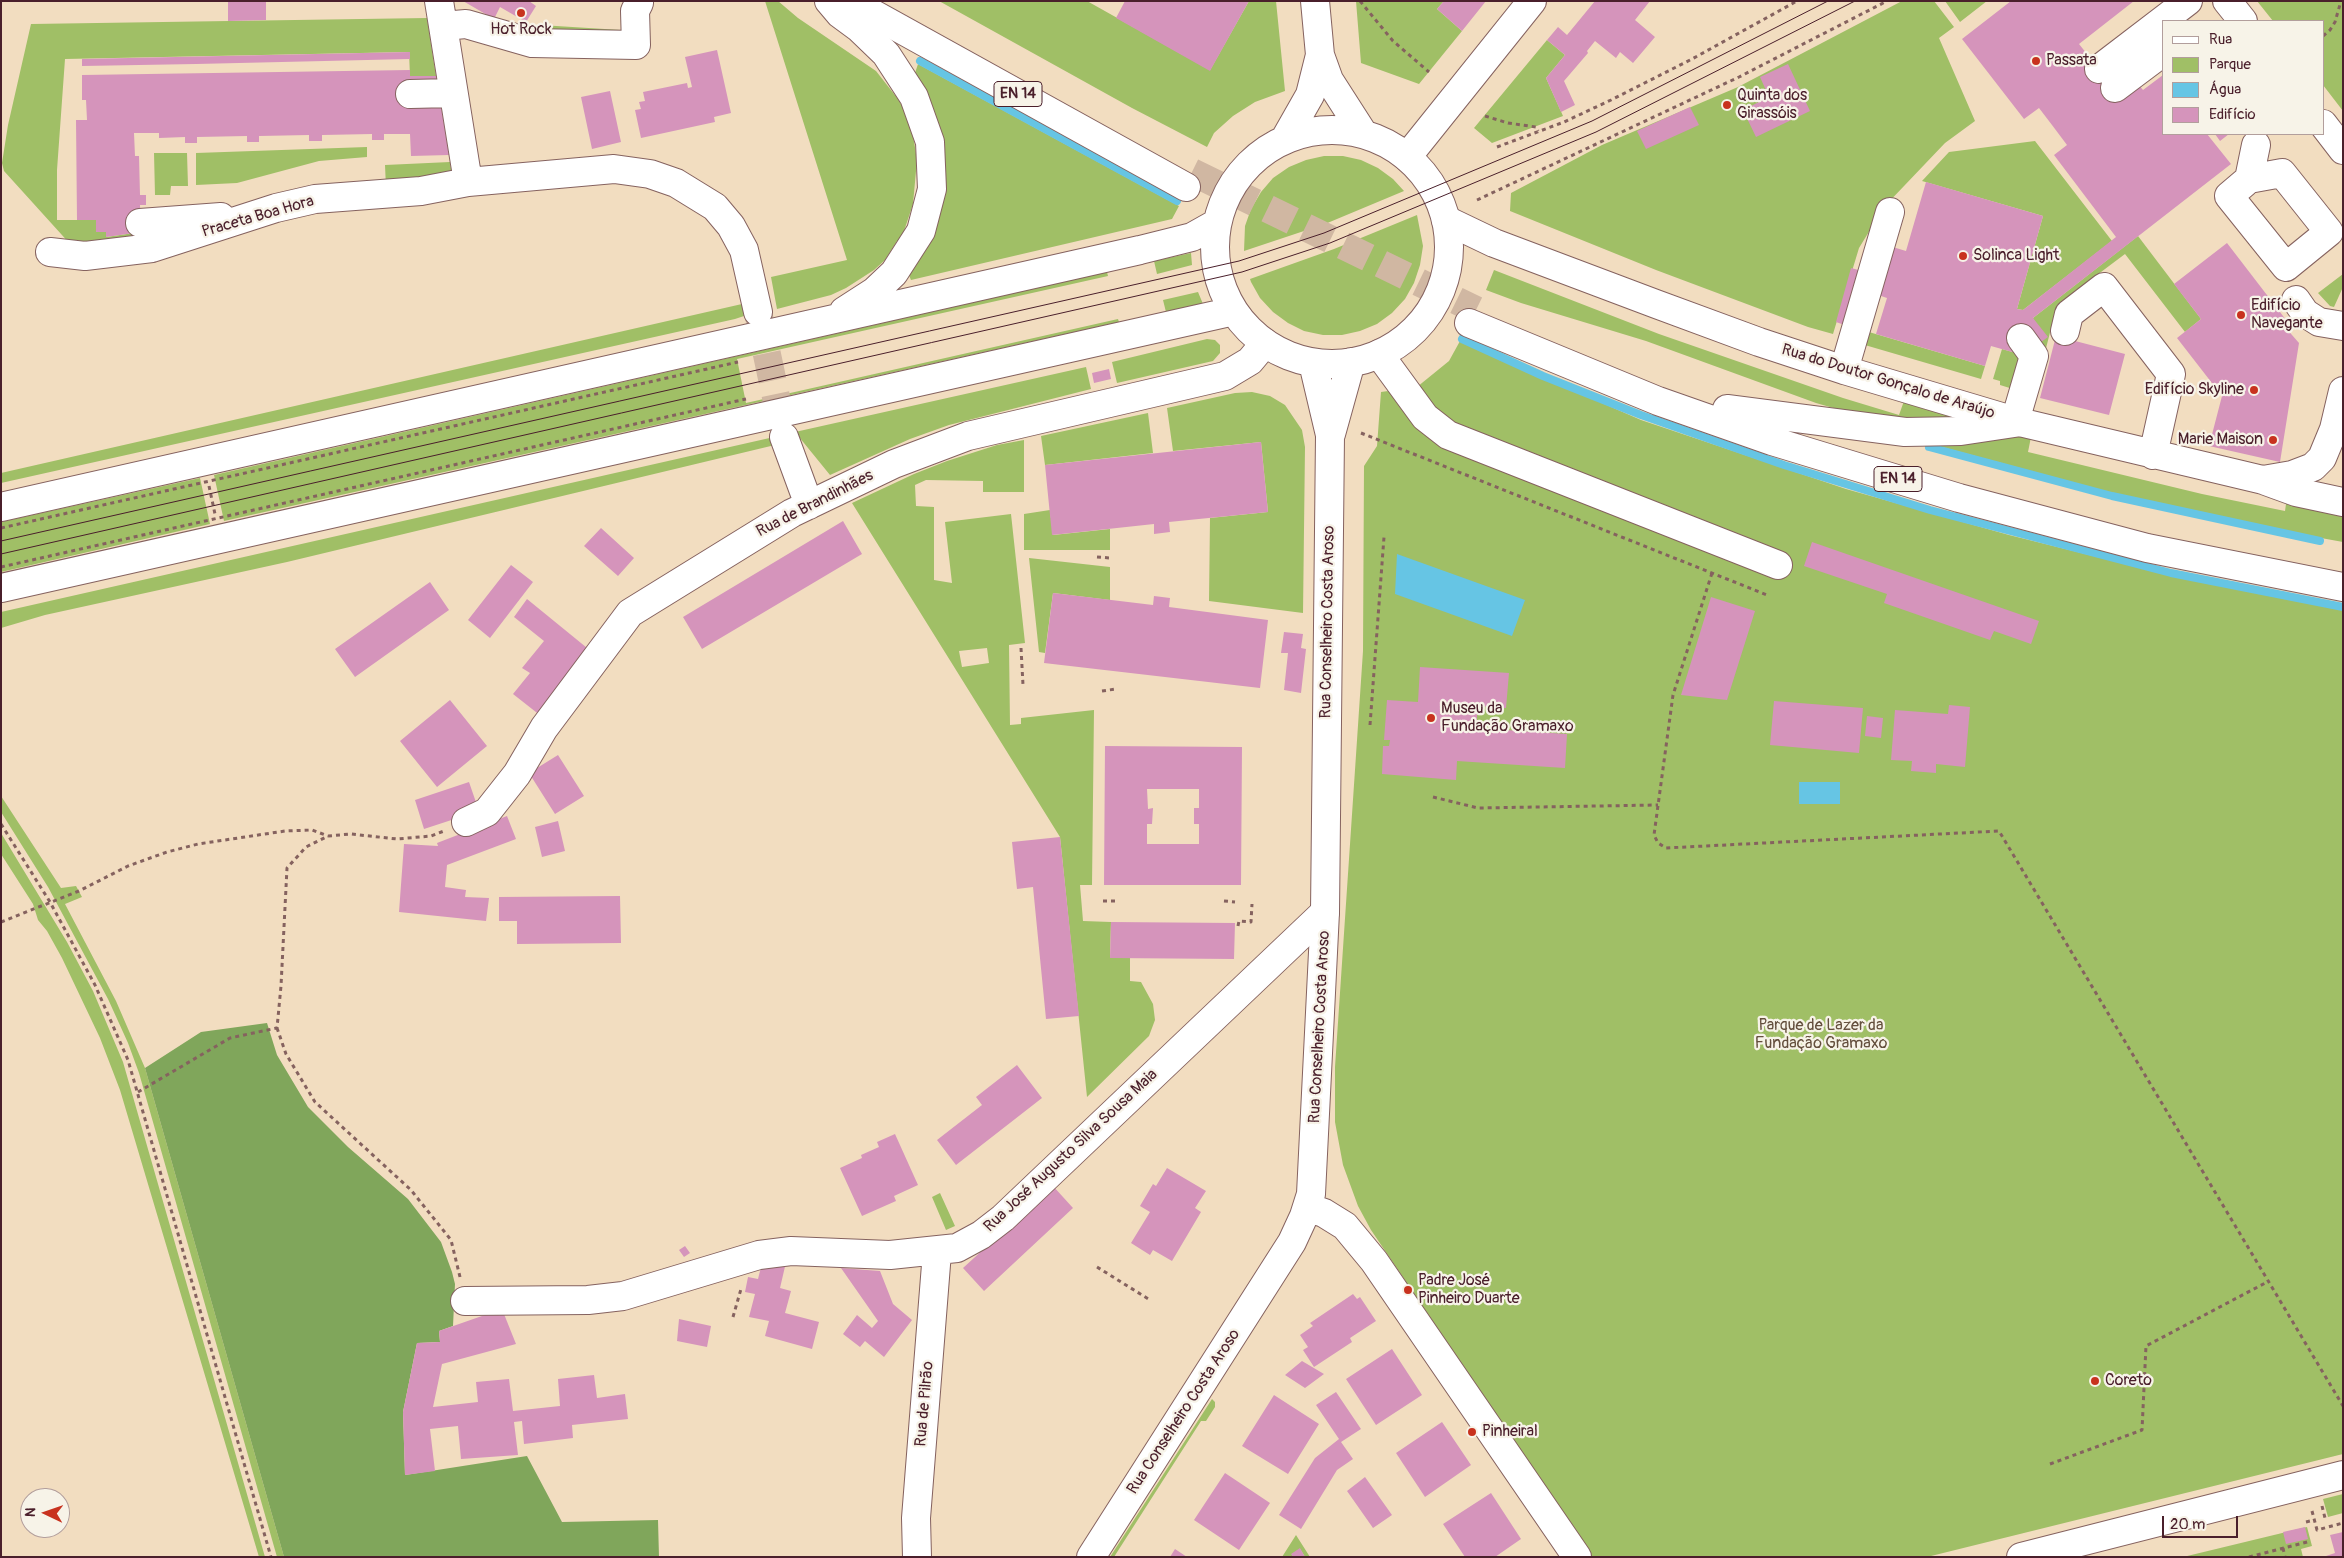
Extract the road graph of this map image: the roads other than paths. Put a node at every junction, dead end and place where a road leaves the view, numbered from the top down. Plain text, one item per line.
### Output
1 (830, 1) edge
2 (850, 1) edge
3 (881, 1) edge
4 (1315, 1) edge
5 (1532, 1) edge
6 (2165, 1) edge
7 (2188, 1) edge
8 (2227, 1) edge
9 (639, 3) dead end
10 (441, 13) edge
11 (2165, 20) edge
12 (2242, 20) edge
13 (2162, 22) edge
14 (2162, 52) edge
15 (1320, 55) junction
16 (2102, 72) junction
17 (453, 93) junction
18 (410, 94) dead end
19 (2324, 125) edge
20 (1363, 133) junction
21 (1284, 139) junction
22 (2256, 146) dead end
23 (2343, 150) edge
24 (1407, 157) junction
25 (2249, 180) dead end
26 (468, 182) junction
27 (1890, 212) dead end
28 (248, 218) junction
29 (1446, 220) junction
30 (140, 223) dead end
31 (1217, 223) junction
32 (50, 252) dead end
33 (2296, 300) dead end
34 (1234, 311) junction
35 (758, 312) tunnel mouth
36 (831, 320) junction
37 (2343, 326) edge
38 (2065, 331) dead end
39 (2021, 338) dead end
40 (1265, 343) junction
41 (1379, 354) junction
42 (1351, 362) junction
43 (1313, 363) junction
44 (1844, 370) junction
45 (2343, 391) edge
46 (1727, 409) junction
47 (2018, 422) junction
48 (1330, 435) junction
49 (784, 437) tunnel mouth
50 (2153, 455) junction
51 (2263, 480) junction
52 (2343, 502) edge
53 (809, 505) junction
54 (1, 507) edge
55 (1778, 565) dead end
56 (2343, 571) edge
57 (2343, 587) edge
58 (1, 588) edge
59 (466, 822) road end
60 (1325, 912) junction
61 (1307, 1207) junction
62 (937, 1252) junction
63 (465, 1301) road end
64 (2343, 1474) edge
65 (917, 1557) edge
66 (1091, 1557) edge
67 (1577, 1557) edge
68 (2021, 1557) edge

1 - 36 main road
2 - 3 main road, EN 14
4 - 15 main road
5 - 24 main road
6 - 16 main road
7 - 11 main road
8 - 12 main road
9 - 10 main road
10 - 17 main road
13 - 16 main road
14 - 16 main road
15 - 20 main road
15 - 21 main road
17 - 18 main road
17 - 26 main road
19 - 23 main road
20 - 21 main road
20 - 24 main road
21 - 31 main road
22 - 25 main road
24 - 29 main road
26 - 28 main road, Praceta Boa Hora
26 - 35 main road, Praceta Boa Hora
27 - 44 main road
28 - 30 main road
28 - 32 main road, Praceta Boa Hora
29 - 41 main road
29 - 44 main road, Rua do Doutor Gonçalo de Araújo
31 - 34 main road
31 - 36 main road
33 - 37 main road
34 - 40 main road
34 - 58 main road
36 - 54 main road
38 - 50 main road
39 - 47 main road
40 - 43 main road
40 - 53 main road, Rua de Brandinhães
41 - 42 main road
41 - 55 main road
42 - 43 main road
42 - 48 main road, Rua Conselheiro Costa Aroso
43 - 48 main road, Rua Conselheiro Costa Aroso
44 - 47 main road, Rua do Doutor Gonçalo de Araújo
45 - 51 main road
46 - 47 main road
46 - 56 main road, EN 14
46 - 57 main road, EN 14
47 - 50 main road, Rua do Doutor Gonçalo de Araújo
48 - 60 main road, Rua Conselheiro Costa Aroso
49 - 53 main road
50 - 51 main road, Rua do Doutor Gonçalo de Araújo
51 - 52 main road, Rua do Doutor Gonçalo de Araújo
53 - 59 main road, Rua de Brandinhães
60 - 61 main road, Rua Conselheiro Costa Aroso
60 - 62 main road, Rua José Augusto Silva Sousa Maia
61 - 66 main road, Rua Conselheiro Costa Aroso
61 - 67 main road
62 - 63 main road, Rua José Augusto Silva Sousa Maia
62 - 65 main road, Rua de Pilrão
64 - 68 main road

